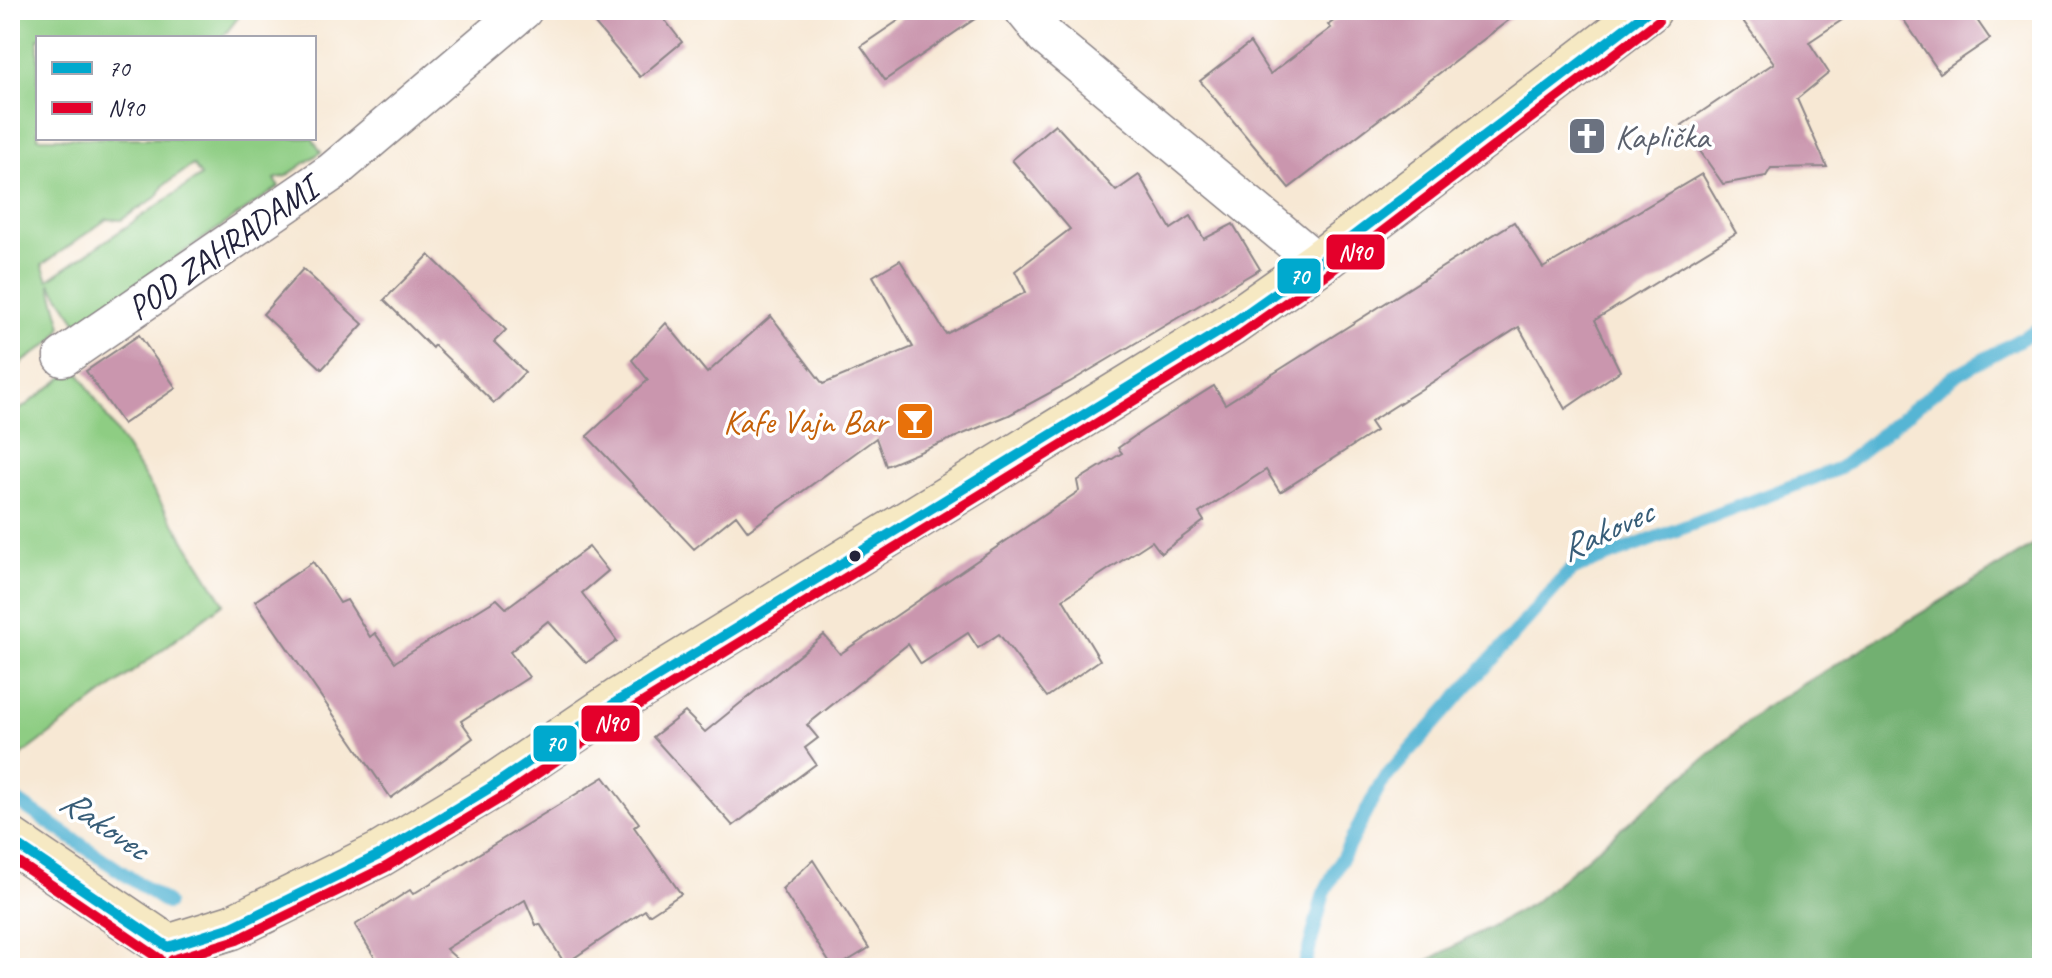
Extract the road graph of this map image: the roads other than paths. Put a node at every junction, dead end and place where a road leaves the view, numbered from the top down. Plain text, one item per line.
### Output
1 (523, 10) edge
2 (1024, 10) edge
3 (1649, 10) edge
4 (1318, 263) junction
5 (63, 357) dead end
6 (10, 840) edge
7 (182, 958) edge

1 - 5 street, POD ZAHRADAMI
2 - 4 street
3 - 4 street
4 - 7 street
6 - 7 street

